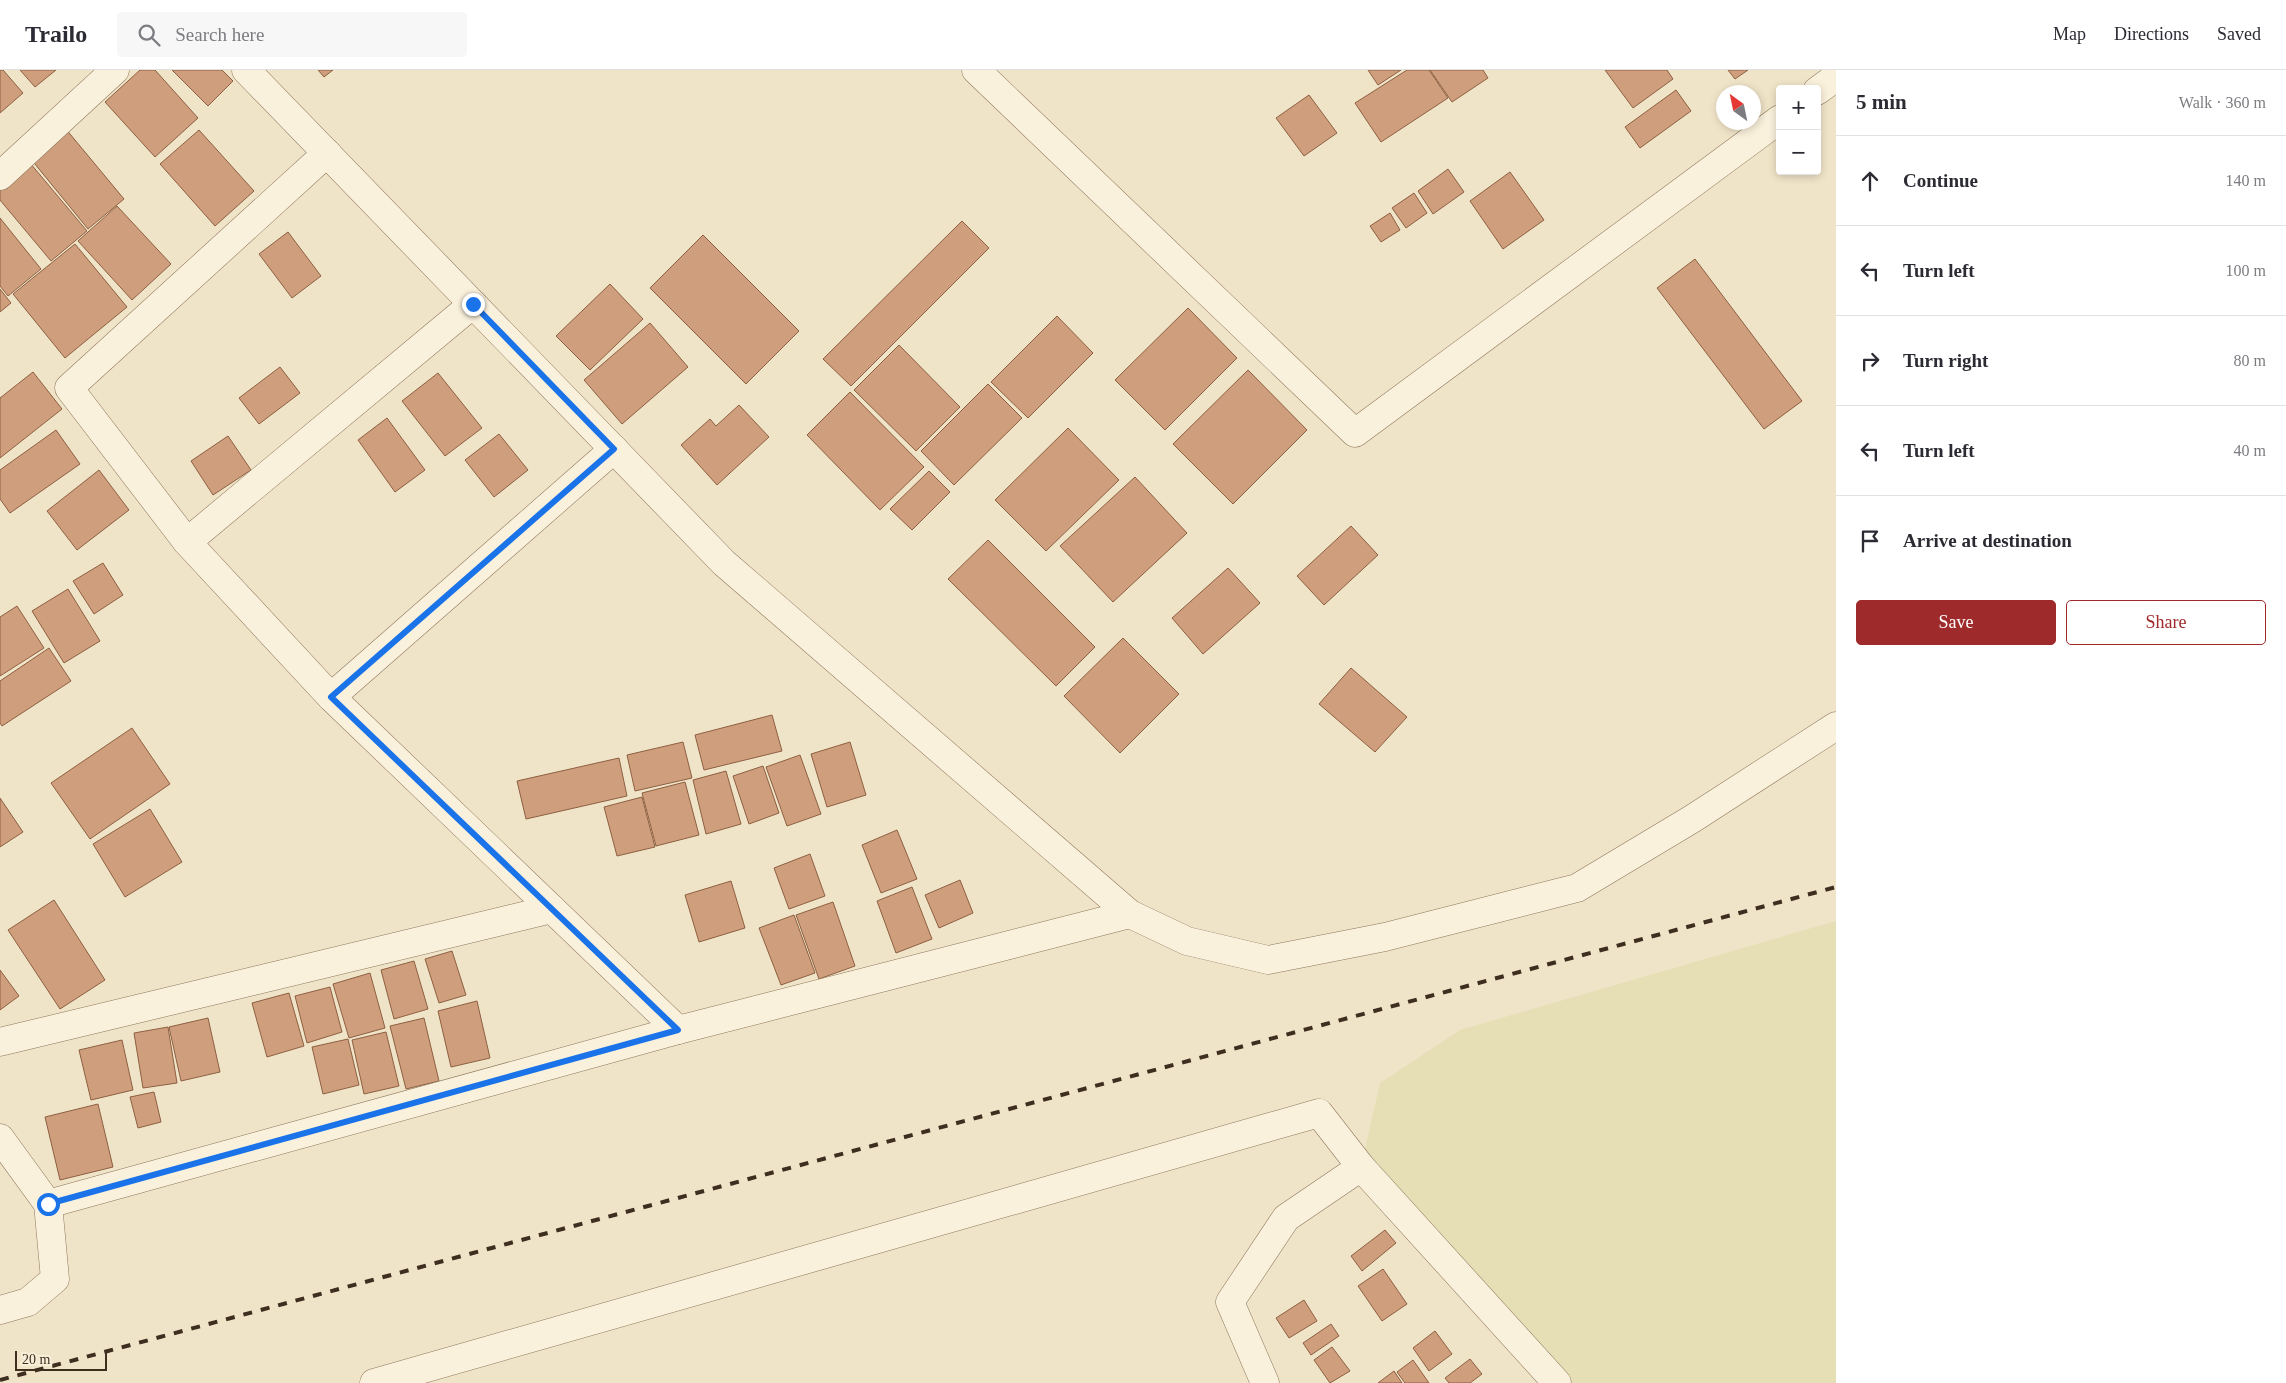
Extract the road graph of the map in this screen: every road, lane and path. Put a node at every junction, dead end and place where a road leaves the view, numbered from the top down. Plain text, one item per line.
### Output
1 (115, 70) edge
2 (246, 70) edge
3 (976, 70) edge
4 (1836, 77) edge
5 (1821, 88) edge
6 (1776, 122) edge
7 (327, 153) junction
8 (0, 176) edge
9 (473, 304) junction
10 (614, 449) junction
11 (186, 542) junction
12 (331, 697) junction
13 (1836, 726) edge
14 (552, 909) junction
15 (1130, 914) junction
16 (678, 1030) junction
17 (0, 1042) edge
18 (0, 1138) edge
19 (1361, 1167) junction
20 (48, 1204) junction
21 (0, 1310) edge
22 (374, 1383) edge
23 (1264, 1383) edge
24 (1557, 1383) edge

1 - 8 street
2 - 7 street
3 - 6 street
4 - 5 street
7 - 9 street
7 - 11 street
9 - 10 street
9 - 11 street
10 - 12 street
10 - 15 street
11 - 12 street
12 - 14 street
13 - 15 street
14 - 16 street
14 - 17 street
15 - 16 street
16 - 20 street
18 - 20 street
19 - 22 street
19 - 23 street
19 - 24 street
20 - 21 street

